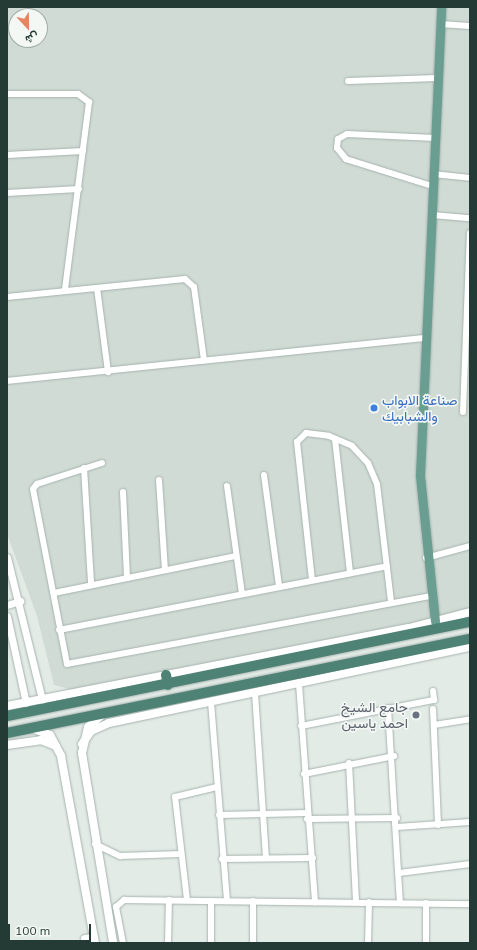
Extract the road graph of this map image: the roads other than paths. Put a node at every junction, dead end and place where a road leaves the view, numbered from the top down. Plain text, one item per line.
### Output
1 (441, 7) edge
2 (440, 24) junction
3 (470, 26) edge
4 (437, 78) junction
5 (348, 81) dead end
6 (7, 94) edge
7 (435, 138) junction
8 (83, 151) junction
9 (7, 155) edge
10 (433, 174) junction
11 (470, 178) edge
12 (432, 186) junction
13 (79, 189) junction
14 (7, 193) edge
15 (432, 215) junction
16 (470, 218) edge
17 (470, 233) edge
18 (469, 269) edge
19 (98, 288) junction
20 (65, 290) junction
21 (7, 297) edge
22 (469, 302) edge
23 (426, 338) junction
24 (468, 340) edge
25 (204, 360) junction
26 (108, 372) junction
27 (7, 380) edge
28 (463, 412) dead end
29 (335, 439) junction
30 (102, 463) dead end
31 (84, 468) junction
32 (264, 475) dead end
33 (159, 480) dead end
34 (227, 486) dead end
35 (123, 492) dead end
36 (470, 546) edge
37 (236, 556) junction
38 (7, 558) edge
39 (426, 558) junction
40 (387, 566) junction
41 (165, 570) junction
42 (350, 573) junction
43 (127, 578) junction
44 (312, 580) junction
45 (92, 584) junction
46 (279, 586) junction
47 (54, 593) junction
48 (242, 594) junction
49 (431, 596) junction
50 (20, 601) junction
51 (391, 602) junction
52 (7, 605) edge
53 (470, 612) edge
54 (7, 616) edge
55 (470, 622) edge
56 (441, 623) junction
57 (59, 630) junction
58 (470, 639) edge
59 (470, 647) edge
60 (404, 658) junction
61 (166, 680) junction
62 (299, 684) junction
63 (433, 691) dead end
64 (255, 693) junction
65 (42, 700) junction
66 (211, 702) junction
67 (26, 703) junction
68 (7, 706) edge
69 (167, 707) junction
70 (388, 708) junction
71 (433, 709) dead end
72 (103, 715) junction
73 (7, 716) edge
74 (470, 719) edge
75 (434, 725) junction
76 (301, 726) junction
77 (33, 729) junction
78 (7, 733) edge
79 (82, 744) junction
80 (7, 745) edge
81 (59, 751) junction
82 (394, 756) junction
83 (349, 764) junction
84 (304, 774) junction
85 (217, 787) junction
86 (264, 814) junction
87 (219, 816) junction
88 (307, 816) junction
89 (397, 818) junction
90 (352, 819) junction
91 (470, 822) edge
92 (438, 824) junction
93 (397, 827) junction
94 (94, 843) junction
95 (181, 854) junction
96 (266, 858) junction
97 (313, 858) junction
98 (222, 859) junction
99 (470, 864) edge
100 (399, 873) junction
101 (169, 900) junction
102 (187, 900) junction
103 (211, 901) junction
104 (227, 901) junction
105 (253, 901) junction
106 (315, 902) junction
107 (356, 902) junction
108 (369, 902) junction
109 (400, 903) junction
110 (426, 903) junction
111 (470, 904) edge
112 (95, 940) edge
113 (86, 941) edge
114 (113, 943) edge
115 (123, 943) edge
116 (168, 943) edge
117 (211, 943) edge
118 (253, 943) edge
119 (368, 943) edge
120 (426, 943) edge

1 - 2 main road
2 - 3 street
2 - 4 main road
4 - 5 street
4 - 7 main road
6 - 8 street
7 - 10 main road
7 - 12 street
8 - 9 street
8 - 13 street
10 - 11 street
10 - 12 main road
12 - 15 main road
13 - 14 street
13 - 20 street
15 - 16 street
15 - 23 main road
17 - 18 street
18 - 22 street
19 - 20 street
19 - 25 street
19 - 26 street
20 - 21 street
22 - 24 street
23 - 25 street
23 - 39 main road
24 - 28 street
25 - 26 street
26 - 27 street
29 - 40 street
29 - 42 street
29 - 44 street
30 - 31 street
31 - 45 street
31 - 47 street
32 - 46 street
33 - 41 street
34 - 37 street
35 - 43 street
36 - 39 street
37 - 41 street
37 - 48 street
38 - 50 street
39 - 49 main road
40 - 42 street
40 - 51 street
41 - 43 street
42 - 44 street
43 - 45 street
44 - 46 street
45 - 47 street
46 - 48 street
47 - 57 street
48 - 57 street
49 - 51 street
49 - 56 main road
50 - 52 street
50 - 65 street
51 - 57 street
53 - 56 main road
54 - 67 street
55 - 56 highway
56 - 61 highway
58 - 60 highway
59 - 60 main road
60 - 62 main road
60 - 69 highway
61 - 65 main road
61 - 73 highway
62 - 64 main road
62 - 76 street
63 - 70 street
64 - 66 main road
64 - 86 street
65 - 67 main road
66 - 69 main road
66 - 85 street
67 - 68 main road
69 - 72 highway
69 - 79 main road
70 - 76 street
70 - 82 street
71 - 75 street
72 - 77 highway
72 - 79 main road
74 - 75 street
75 - 92 street
76 - 84 street
77 - 78 highway
77 - 81 main road
79 - 94 main road
80 - 81 main road
81 - 112 main road
82 - 83 street
82 - 89 street
83 - 84 street
83 - 90 street
84 - 88 street
85 - 87 street
85 - 95 street
86 - 87 street
86 - 88 street
86 - 96 street
87 - 98 street
88 - 90 street
88 - 97 street
89 - 90 street
89 - 93 street
90 - 107 street
91 - 92 street
92 - 93 street
93 - 100 street
94 - 95 street
94 - 114 main road
95 - 102 street
96 - 97 street
96 - 98 street
97 - 106 street
98 - 104 street
99 - 100 street
100 - 109 street
101 - 102 street
101 - 115 street
101 - 116 street
102 - 103 street
103 - 104 street
103 - 117 street
104 - 105 street
105 - 106 street
105 - 118 street
106 - 107 street
107 - 108 street
108 - 109 street
108 - 119 street
109 - 110 street
110 - 111 street
110 - 120 street
112 - 113 main road

